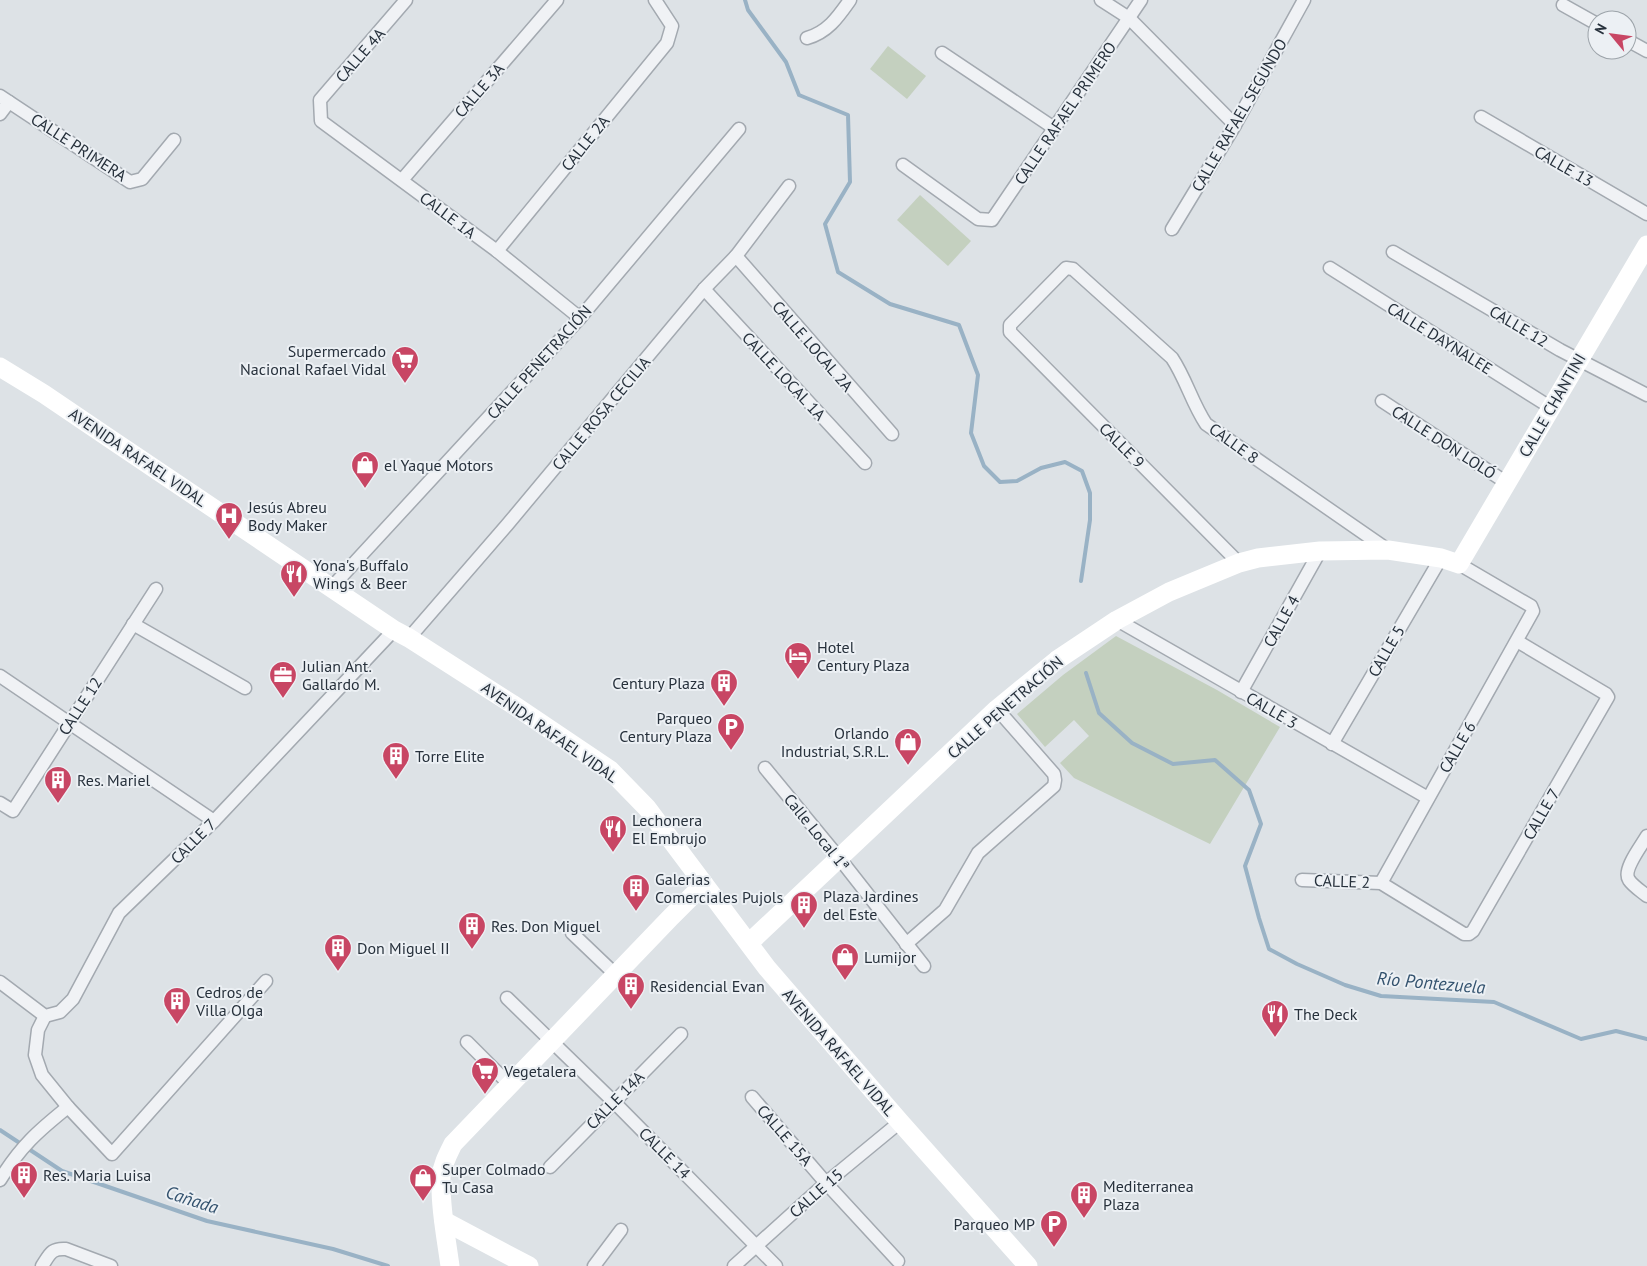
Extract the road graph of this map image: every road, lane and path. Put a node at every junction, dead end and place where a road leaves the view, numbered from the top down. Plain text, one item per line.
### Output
1 (406, 0) edge
2 (558, 0) edge
3 (655, 0) edge
4 (850, 0) edge
5 (1101, 0) edge
6 (1141, 0) edge
7 (1304, 0) edge
8 (1563, 5) dead end
9 (1129, 18) junction
10 (1587, 18) edge
11 (807, 38) dead end
12 (942, 53) dead end
13 (4, 99) edge
14 (320, 112) joint
15 (0, 114) edge
16 (1481, 117) dead end
17 (1235, 125) junction
18 (1054, 128) junction
19 (739, 129) dead end
20 (174, 140) dead end
21 (903, 164) dead end
22 (402, 180) junction
23 (789, 186) dead end
24 (1647, 214) edge
25 (1172, 229) dead end
26 (1647, 245) edge
27 (497, 251) junction
28 (1393, 252) dead end
29 (736, 256) junction
30 (1330, 268) dead end
31 (704, 289) junction
32 (580, 318) junction
33 (1010, 325) joint
34 (1578, 360) junction
35 (0, 368) edge
36 (1647, 395) edge
37 (1382, 401) dead end
38 (1550, 407) junction
39 (892, 434) dead end
40 (865, 463) dead end
41 (1507, 483) junction
42 (1388, 550) junction
43 (1320, 551) junction
44 (1450, 561) junction
45 (1239, 563) junction
46 (331, 588) junction
47 (156, 589) dead end
48 (1533, 612) joint
49 (1117, 620) junction
50 (133, 624) junction
51 (402, 634) junction
52 (1517, 642) junction
53 (0, 676) edge
54 (245, 688) dead end
55 (1241, 692) junction
56 (997, 709) junction
57 (69, 723) junction
58 (1332, 744) junction
59 (765, 768) dead end
60 (1428, 798) junction
61 (0, 804) edge
62 (214, 821) junction
63 (1647, 836) edge
64 (840, 859) junction
65 (1302, 880) dead end
66 (1381, 883) junction
67 (704, 884) junction
68 (1647, 896) edge
69 (572, 933) dead end
70 (749, 943) junction
71 (906, 944) junction
72 (924, 966) dead end
73 (616, 975) junction
74 (266, 981) dead end
75 (0, 982) edge
76 (507, 998) dead end
77 (45, 1016) junction
78 (681, 1034) dead end
79 (467, 1042) dead end
80 (551, 1042) junction
81 (509, 1084) junction
82 (752, 1097) dead end
83 (614, 1102) junction
84 (68, 1108) junction
85 (900, 1122) junction
86 (550, 1167) dead end
87 (0, 1180) edge
88 (826, 1182) junction
89 (444, 1221) junction
90 (621, 1230) dead end
91 (756, 1244) junction
92 (898, 1261) dead end
93 (42, 1266) edge
94 (111, 1266) edge
95 (450, 1266) edge
96 (529, 1266) edge
97 (594, 1266) edge
98 (734, 1266) edge
99 (776, 1266) edge
100 (1028, 1266) edge

1 - 14 street, CALLE 4A
2 - 22 street, CALLE 3A
3 - 27 street, CALLE 2A
4 - 11 street
5 - 9 street
6 - 9 street, CALLE RAFAEL PRIMERO
7 - 17 street, CALLE RAFAEL SEGUNDO
8 - 10 street
9 - 17 street
9 - 18 street, CALLE RAFAEL PRIMERO
12 - 18 street
13 - 15 street
13 - 20 street, CALLE PRIMERA
14 - 22 street, CALLE 1A
16 - 24 street, CALLE 13
17 - 25 street, CALLE RAFAEL SEGUNDO
18 - 21 street, CALLE RAFAEL PRIMERO
19 - 32 street, CALLE PENETRACIÓN
22 - 27 street, CALLE 1A
23 - 29 street, CALLE ROSA CECILIA
26 - 34 main road, CALLE CHANTINI
27 - 32 street, CALLE 1A
28 - 34 street, CALLE 12
29 - 31 street, CALLE ROSA CECILIA
29 - 39 street, CALLE LOCAL 2A
30 - 38 street, CALLE DAYNALEE
31 - 40 street, CALLE LOCAL 1A
31 - 51 street, CALLE ROSA CECILIA
32 - 46 street, CALLE PENETRACIÓN
33 - 42 street, CALLE 8
33 - 45 street, CALLE 9
34 - 36 street, CALLE 12
34 - 38 main road, CALLE CHANTINI
35 - 46 main road, AVENIDA RAFAEL VIDAL
37 - 41 street, CALLE DON LOLÓ
38 - 41 main road, CALLE CHANTINI
41 - 44 main road, CALLE CHANTINI
42 - 43 main road, CALLE PENETRACIÓN
42 - 44 main road, CALLE PENETRACIÓN
43 - 45 main road, CALLE PENETRACIÓN
43 - 55 street, CALLE 4
44 - 48 street, CALLE PENETRACIÓN
44 - 58 street, CALLE 5
45 - 49 main road, CALLE PENETRACIÓN
46 - 51 main road, AVENIDA RAFAEL VIDAL
47 - 50 street, CALLE 12
48 - 52 street, CALLE 6
49 - 55 street, CALLE 3
49 - 56 main road, CALLE PENETRACIÓN
50 - 54 street
50 - 57 street, CALLE 12
51 - 62 street, CALLE 7
51 - 67 main road, AVENIDA RAFAEL VIDAL
52 - 60 street, CALLE 6
52 - 66 street, CALLE 7
53 - 57 street
55 - 58 street, CALLE 3
56 - 64 main road, CALLE PENETRACIÓN
56 - 71 street
57 - 61 street, CALLE 12
57 - 62 street
58 - 60 street, CALLE 3
59 - 64 street, Calle Local 1ª
60 - 66 street, CALLE 6
62 - 77 street, CALLE 7
63 - 68 street
64 - 70 main road, CALLE PENETRACIÓN
64 - 71 street, Calle Local 1ª
65 - 66 street, CALLE 2
67 - 70 main road, AVENIDA RAFAEL VIDAL
67 - 73 main road
69 - 73 street
70 - 85 main road, AVENIDA RAFAEL VIDAL
71 - 72 street, Calle Local 1ª
73 - 80 main road
74 - 84 street
75 - 77 street
76 - 80 street, CALLE 14
77 - 84 street
78 - 83 street, CALLE 14A
79 - 81 street
80 - 81 main road
80 - 83 street, CALLE 14
81 - 89 main road
82 - 88 street, CALLE 15A
83 - 86 street, CALLE 14A
83 - 91 street, CALLE 14
84 - 87 street
85 - 88 street, CALLE 15
85 - 100 main road, AVENIDA RAFAEL VIDAL
88 - 91 street, CALLE 15
88 - 92 street, CALLE 15A
89 - 95 main road
89 - 96 main road
90 - 97 street
91 - 98 street, CALLE 15
91 - 99 street, CALLE 14
93 - 94 street

